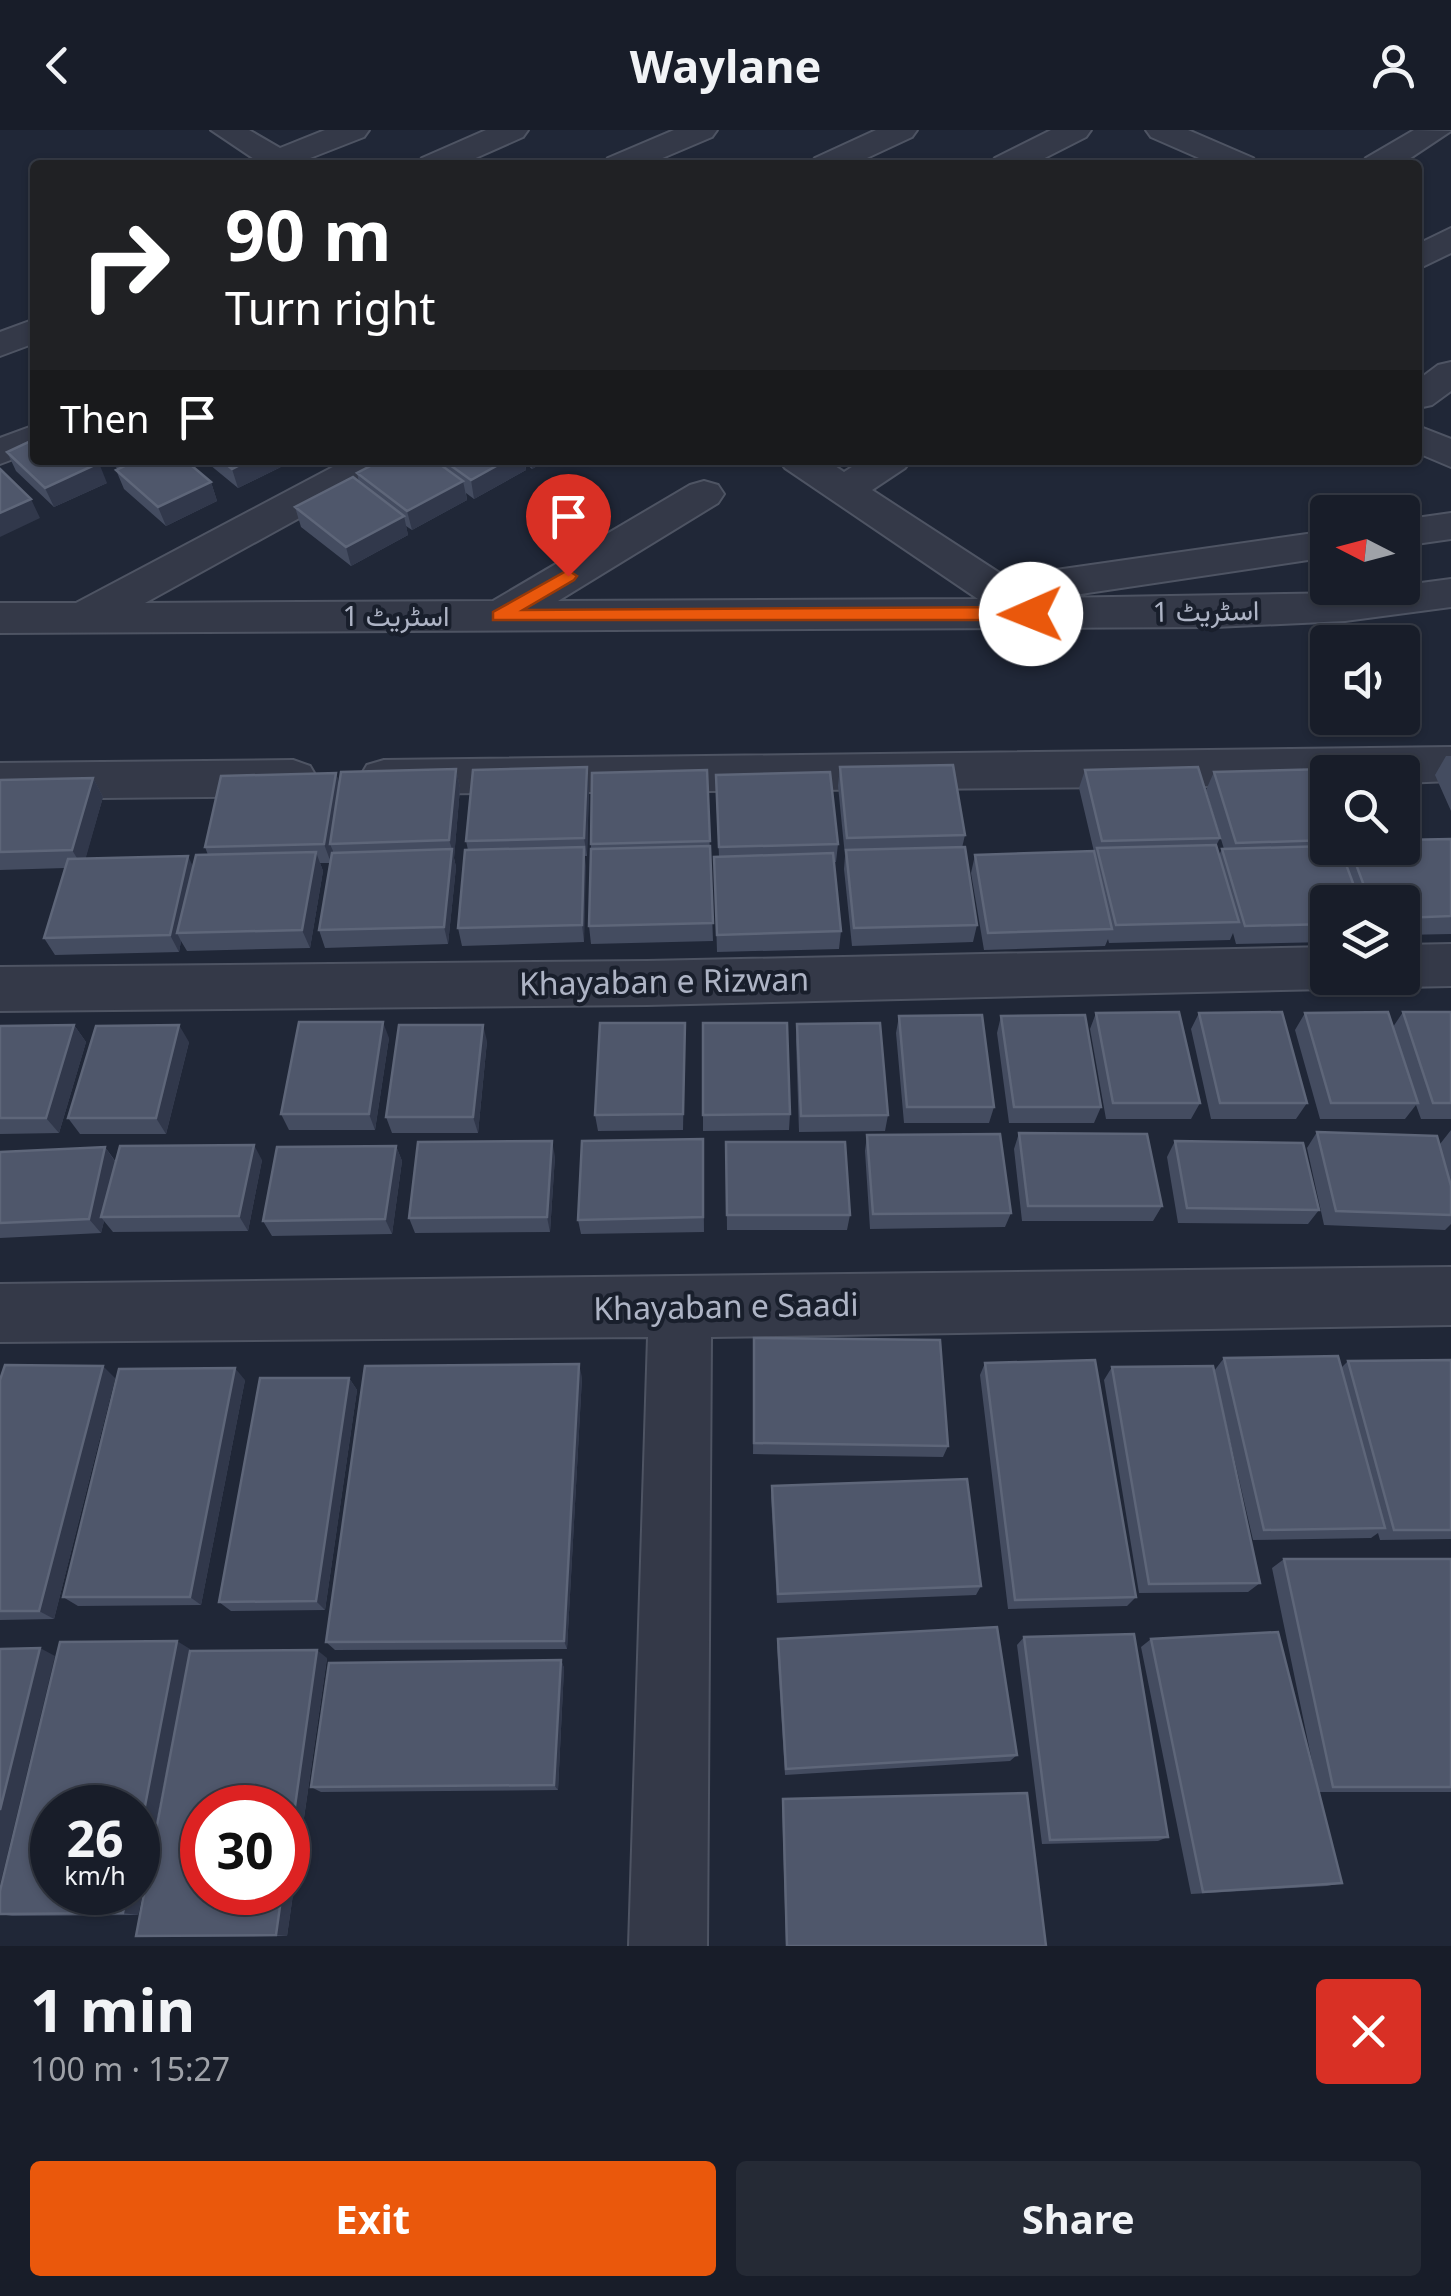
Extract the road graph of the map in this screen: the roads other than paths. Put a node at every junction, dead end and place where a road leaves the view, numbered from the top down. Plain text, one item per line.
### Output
1 (227, 130) edge
2 (354, 130) edge
3 (512, 130) edge
4 (701, 130) edge
5 (901, 130) edge
6 (1075, 130) edge
7 (1162, 130) edge
8 (1248, 130) edge
9 (1436, 130) edge
10 (838, 156) edge
11 (1198, 158) edge
12 (279, 160) edge
13 (286, 160) edge
14 (444, 160) edge
15 (631, 160) edge
16 (1016, 160) edge
17 (1385, 160) edge
18 (30, 332) edge
19 (0, 345) edge
20 (1451, 374) edge
21 (1422, 394) edge
22 (30, 438) edge
23 (1422, 440) edge
24 (0, 452) edge
25 (1451, 455) edge
26 (367, 465) edge
27 (806, 465) edge
28 (884, 465) edge
29 (843, 490) junction
30 (704, 494) dead end
31 (1451, 526) edge
32 (1420, 531) edge
33 (1310, 547) edge
34 (1451, 594) edge
35 (1014, 603) junction
36 (500, 616) junction
37 (85, 617) junction
38 (0, 618) edge
39 (1451, 764) edge
40 (0, 781) edge
41 (1451, 965) edge
42 (1420, 966) edge
43 (1310, 968) edge
44 (0, 989) edge
45 (1451, 1296) edge
46 (680, 1308) junction
47 (0, 1312) edge
48 (668, 1946) edge

1 - 12 street
2 - 13 street
3 - 14 street
4 - 15 street
5 - 10 street
6 - 16 street
7 - 11 street
8 - 11 street
9 - 17 street
18 - 19 street
20 - 21 street
22 - 24 street
23 - 25 street
26 - 37 street
27 - 29 street
28 - 29 street
29 - 35 street
30 - 36 street
31 - 32 street
33 - 35 street
34 - 35 street, اسٹریٹ 1
35 - 36 street, اسٹریٹ 1
36 - 37 street, اسٹریٹ 1
37 - 38 street, اسٹریٹ 1
39 - 40 street
41 - 42 street
43 - 44 street, Khayaban e Rizwan
45 - 46 street, Khayaban e Saadi
46 - 47 street, Khayaban e Saadi
46 - 48 street

